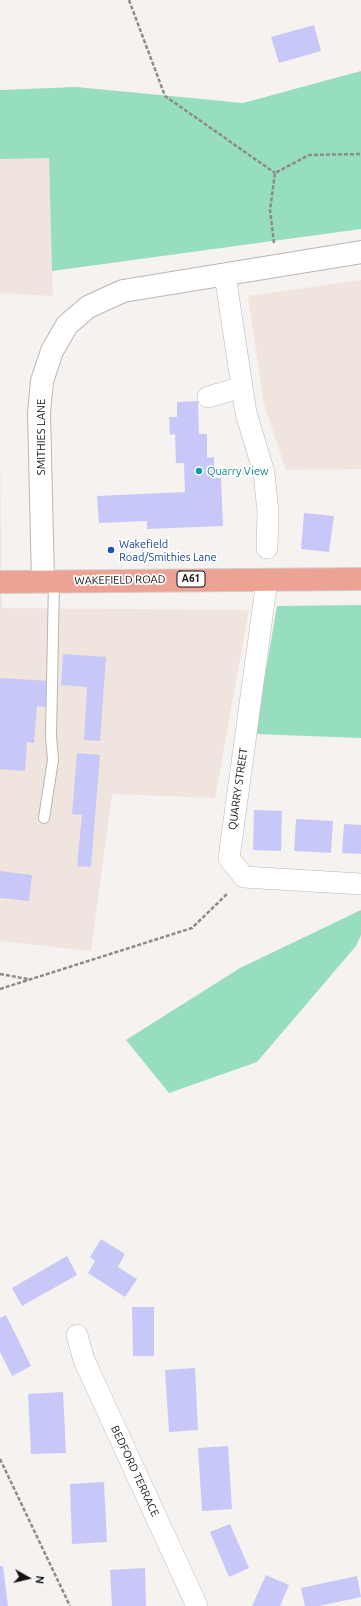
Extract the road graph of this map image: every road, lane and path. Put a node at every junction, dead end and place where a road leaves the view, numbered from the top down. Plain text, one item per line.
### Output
1 (129, 0) edge
2 (361, 154) edge
3 (275, 173) junction
4 (361, 252) edge
5 (277, 267) junction
6 (226, 275) junction
7 (242, 387) junction
8 (208, 398) dead end
9 (267, 548) dead end
10 (361, 579) edge
11 (267, 580) junction
12 (48, 581) junction
13 (0, 582) edge
14 (44, 818) dead end
15 (244, 877) junction
16 (361, 884) edge
17 (0, 974) edge
18 (29, 979) junction
19 (0, 989) edge
20 (76, 1335) dead end
21 (0, 1459) edge
22 (70, 1606) edge
23 (197, 1606) edge

1 - 3 path
2 - 3 path
3 - 5 path
4 - 5 street, SMITHIES LANE
5 - 6 street, SMITHIES LANE
6 - 7 street
6 - 12 street, SMITHIES LANE
7 - 8 street
7 - 9 street
10 - 11 main road, WAKEFIELD ROAD / A61
11 - 12 main road, WAKEFIELD ROAD / A61
11 - 15 street, QUARRY STREET
12 - 13 main road, WAKEFIELD ROAD / A61
12 - 14 lane
15 - 16 street
15 - 18 path
17 - 18 path
18 - 19 path
20 - 23 street, BEDFORD TERRACE
21 - 22 path

